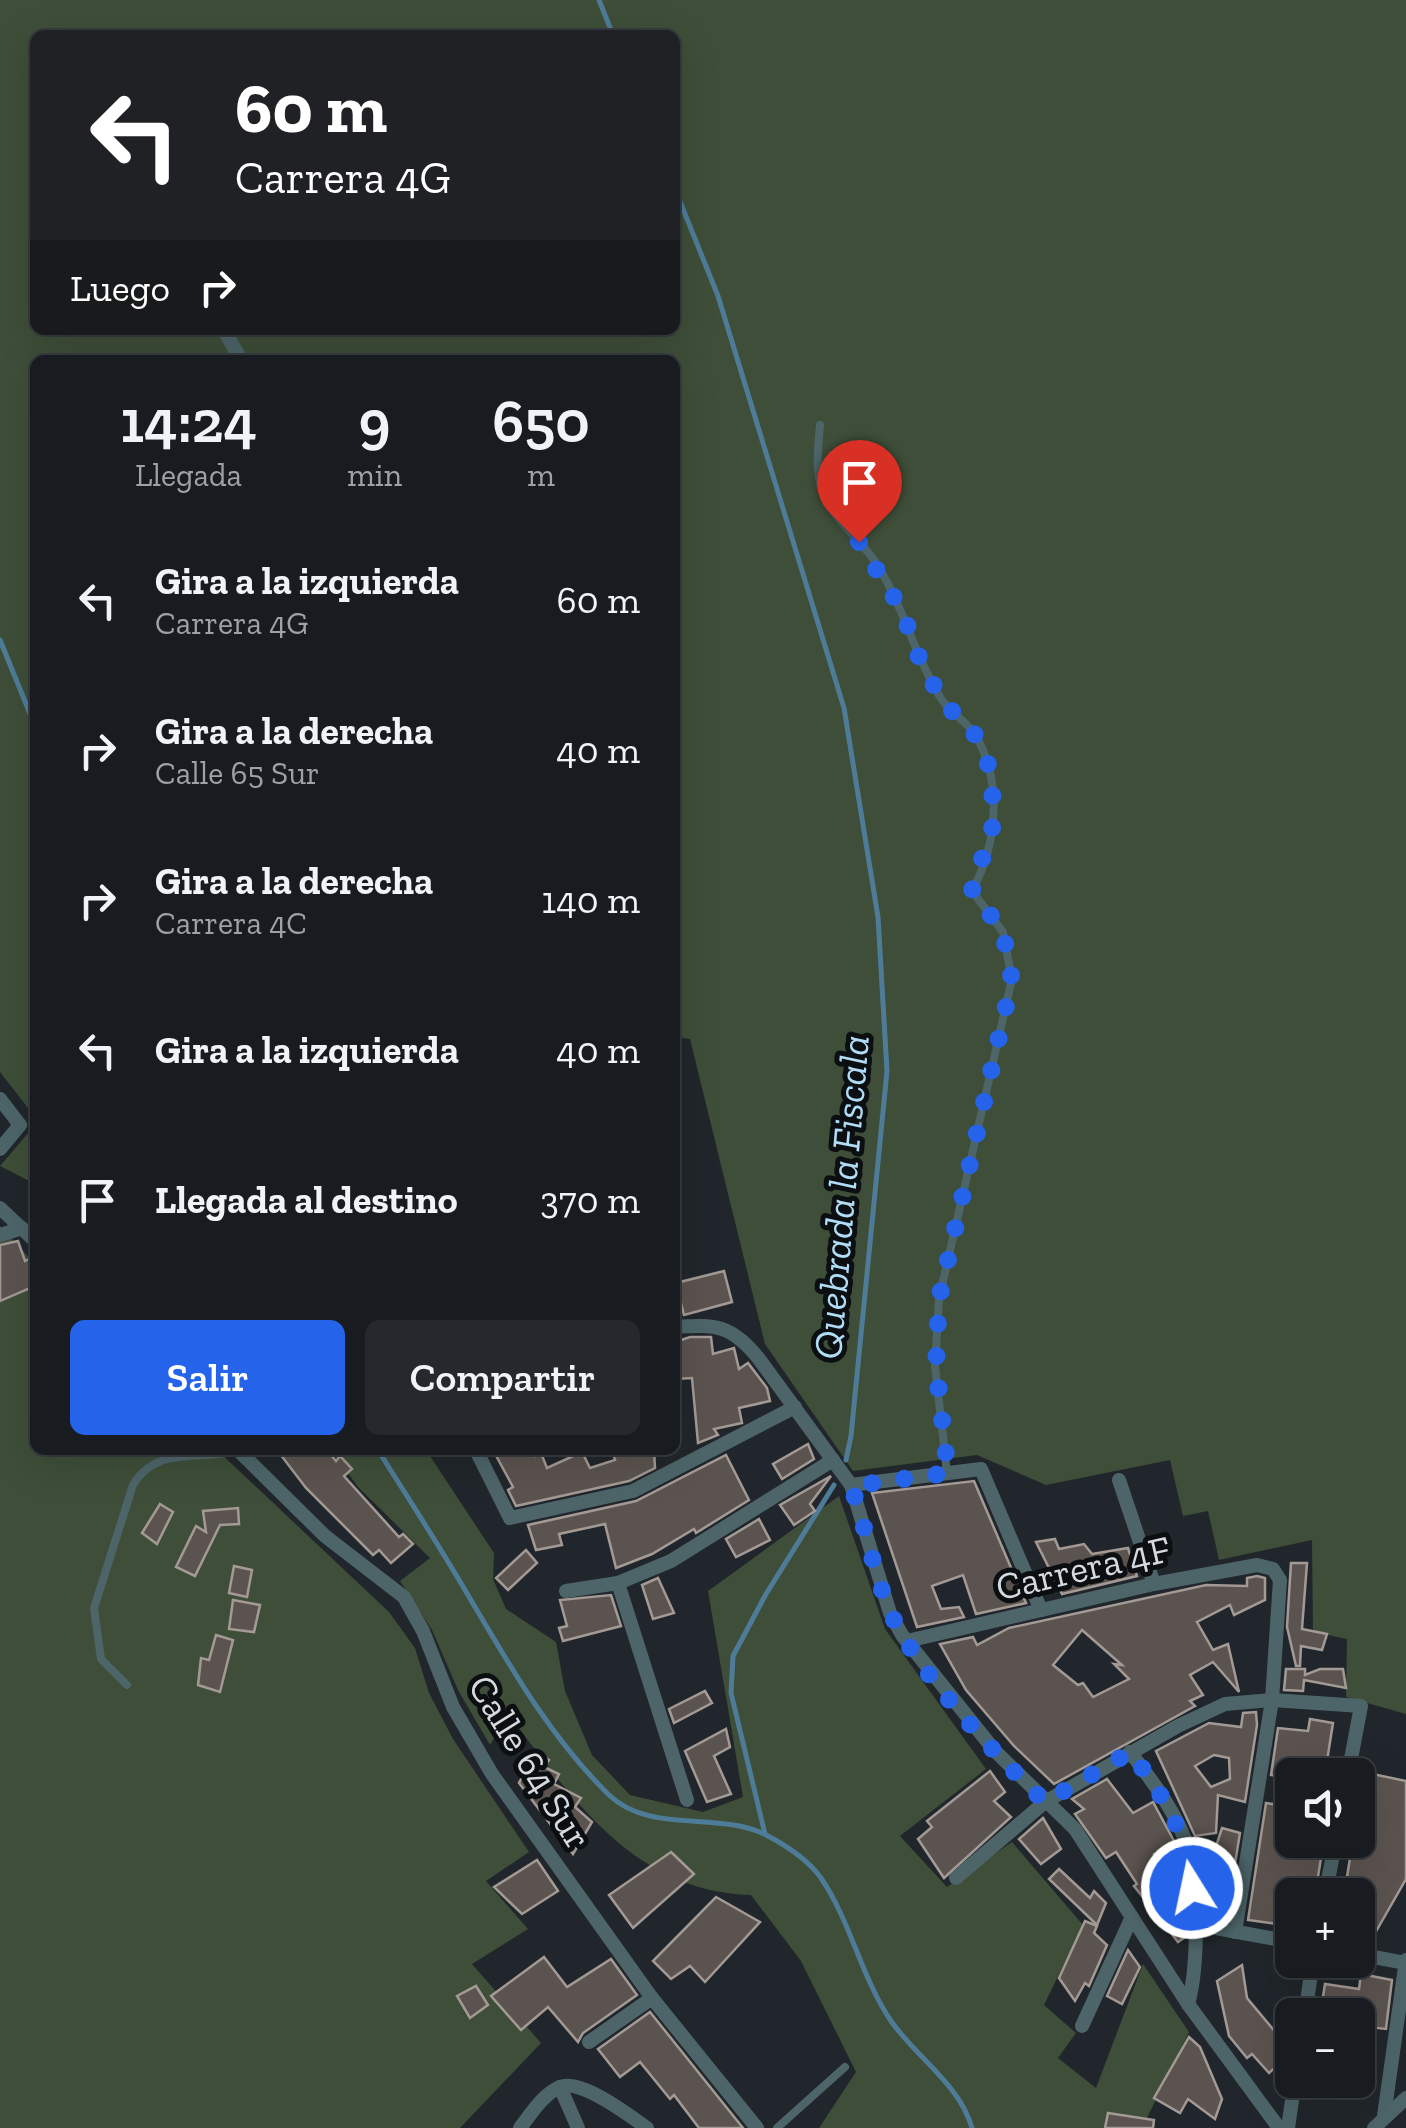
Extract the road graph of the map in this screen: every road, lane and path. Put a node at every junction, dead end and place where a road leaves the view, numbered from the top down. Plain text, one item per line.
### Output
1 (820, 425) dead end
2 (0, 1099) edge
3 (0, 1148) edge
4 (0, 1208) edge
5 (22, 1228) junction
6 (0, 1236) edge
7 (30, 1236) edge
8 (680, 1327) edge
9 (795, 1407) junction
10 (221, 1455) edge
11 (243, 1455) edge
12 (478, 1455) edge
13 (832, 1460) junction
14 (948, 1473) junction
15 (1120, 1480) dead end
16 (851, 1486) junction
17 (618, 1582) junction
18 (1154, 1584) junction
19 (566, 1590) dead end
20 (1042, 1610) junction
21 (907, 1641) junction
22 (127, 1684) dead end
23 (1272, 1700) junction
24 (1130, 1752) junction
25 (1351, 1758) edge
26 (688, 1800) dead end
27 (1045, 1802) junction
28 (956, 1878) dead end
29 (1132, 1917) junction
30 (1194, 1924) junction
31 (1234, 1932) junction
32 (1275, 1939) edge
33 (1375, 1957) edge
34 (1406, 1962) edge
35 (652, 1998) junction
36 (1188, 2004) junction
37 (1082, 2026) dead end
38 (588, 2042) dead end
39 (845, 2067) dead end
40 (560, 2087) junction
41 (1293, 2098) edge
42 (1406, 2098) edge
43 (1379, 2122) edge
44 (520, 2128) edge
45 (578, 2128) edge
46 (647, 2128) edge
47 (757, 2128) edge
48 (778, 2128) edge
49 (1279, 2128) edge
50 (1288, 2128) edge

1 - 14 lane
2 - 3 street
4 - 5 street
5 - 6 street
5 - 7 street
8 - 9 street
9 - 12 street
9 - 13 street
10 - 22 lane
11 - 35 street, Calle 64 Sur
13 - 16 street
13 - 17 street
14 - 16 street
14 - 20 street
15 - 18 street
16 - 21 street
17 - 19 street
17 - 26 street
18 - 20 street, Carrera 4F
18 - 23 street, Carrera 4F
20 - 21 street, Carrera 4F
21 - 27 street
23 - 24 street
23 - 25 street
23 - 31 street
24 - 27 street
24 - 30 street
27 - 28 street
27 - 29 street
29 - 36 street
29 - 37 street
30 - 31 street
30 - 36 street
31 - 32 street
33 - 34 street
34 - 43 street
35 - 38 street
35 - 47 street, Calle 64 Sur
36 - 49 street
39 - 48 lane
40 - 44 street
40 - 45 street
40 - 46 street
41 - 50 street
42 - 43 street

